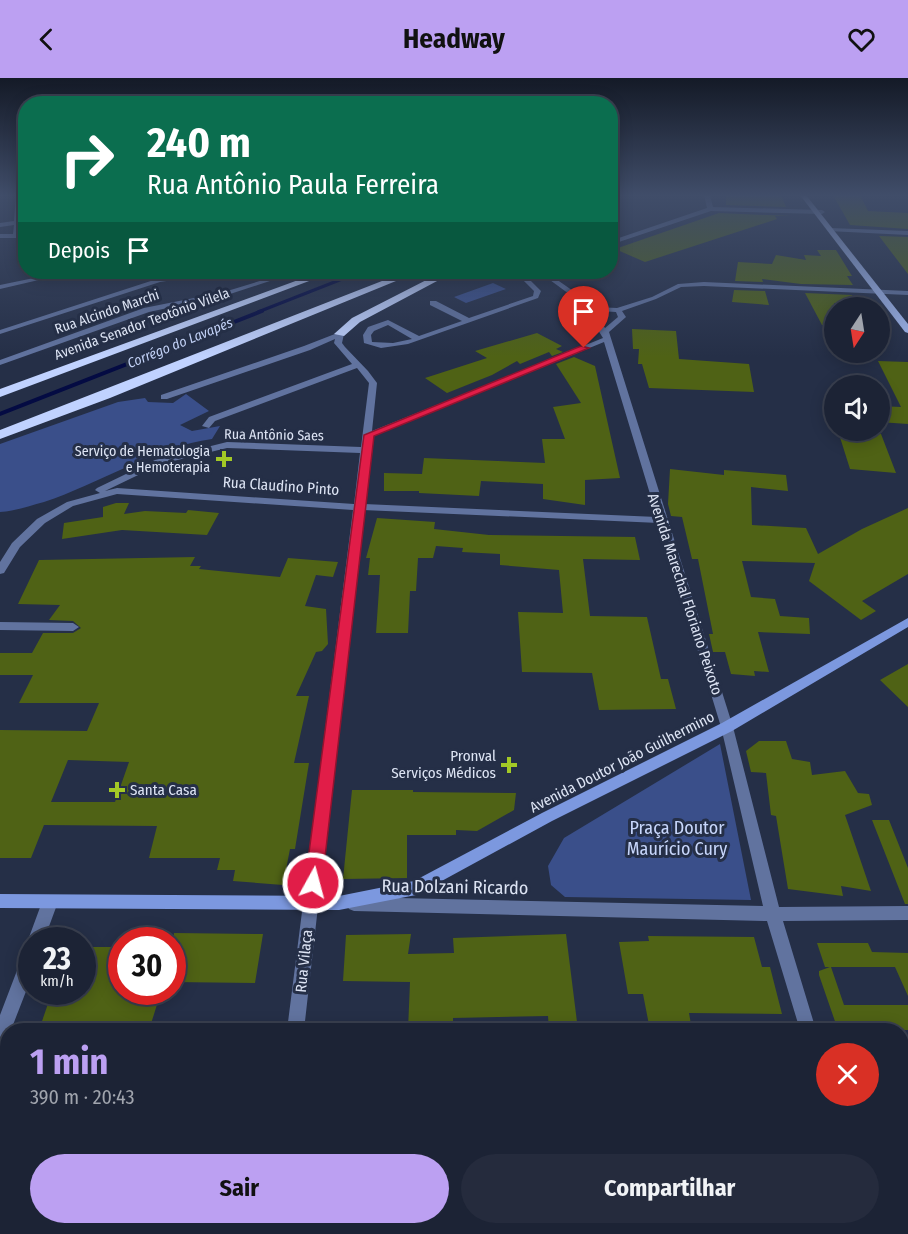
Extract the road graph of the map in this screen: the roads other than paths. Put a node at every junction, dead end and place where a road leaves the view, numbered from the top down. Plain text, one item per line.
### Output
1 (846, 249) edge
2 (37, 279) edge
3 (167, 279) edge
4 (272, 279) edge
5 (309, 279) edge
6 (396, 279) edge
7 (435, 279) edge
8 (525, 279) edge
9 (552, 279) edge
10 (159, 280) joint
11 (0, 287) edge
12 (880, 291) junction
13 (908, 293) edge
14 (434, 303) dead end
15 (594, 309) junction
16 (618, 310) junction
17 (468, 321) junction
18 (908, 330) edge
19 (0, 332) edge
20 (340, 334) junction
21 (605, 336) junction
22 (418, 339) junction
23 (307, 348) junction
24 (341, 349) junction
25 (0, 363) edge
26 (358, 364) junction
27 (0, 393) edge
28 (164, 397) dead end
29 (206, 426) dead end
30 (0, 435) edge
31 (369, 435) junction
32 (366, 450) junction
33 (83, 499) junction
34 (360, 506) junction
35 (661, 520) junction
36 (0, 570) edge
37 (908, 622) edge
38 (0, 626) edge
39 (73, 627) dead end
40 (728, 727) junction
41 (0, 901) edge
42 (50, 902) junction
43 (310, 903) junction
44 (339, 903) junction
45 (908, 913) edge
46 (773, 914) junction
47 (41, 927) edge
48 (18, 990) edge
49 (6, 1023) edge
50 (297, 1023) edge
51 (806, 1023) edge

1 - 12 main road
2 - 11 street
3 - 10 street
4 - 25 street, Rua Alcindo Marchi
5 - 27 highway, Avenida Senador Teotônio Vilela
6 - 30 highway
7 - 20 highway
8 - 17 street
9 - 15 street
10 - 19 street
12 - 13 street
12 - 16 street
12 - 18 main road
14 - 17 street
15 - 16 street
15 - 21 street, Avenida Marechal Floriano Peixoto
16 - 21 street
17 - 22 street
20 - 23 street
20 - 24 street
21 - 31 street
21 - 35 street, Avenida Marechal Floriano Peixoto
22 - 22 street
23 - 24 street
23 - 28 street
24 - 26 street, Rua Vilaça
26 - 29 street
26 - 31 street, Rua Vilaça
31 - 32 street, Rua Vilaça
32 - 33 street, Rua Antônio Saes
32 - 34 street, Rua Vilaça
33 - 34 street, Rua Claudino Pinto
33 - 36 street, Rua Claudino Pinto
34 - 35 street, Rua Claudino Pinto
34 - 43 street, Rua Vilaça
35 - 40 street, Avenida Marechal Floriano Peixoto
37 - 40 main road, Avenida Doutor João Guilhermino
38 - 39 street
40 - 44 main road, Avenida Doutor João Guilhermino
40 - 46 street, Avenida Marechal Floriano Peixoto
41 - 42 main road, Rua Dolzani Ricardo
42 - 43 main road, Rua Dolzani Ricardo
42 - 47 street
43 - 44 main road, Rua Dolzani Ricardo
43 - 50 street, Rua Vilaça
44 - 46 street, Rua Dolzani Ricardo
45 - 46 street, Rua Dolzani Ricardo
46 - 51 street, Avenida Marechal Floriano Peixoto
48 - 49 street

